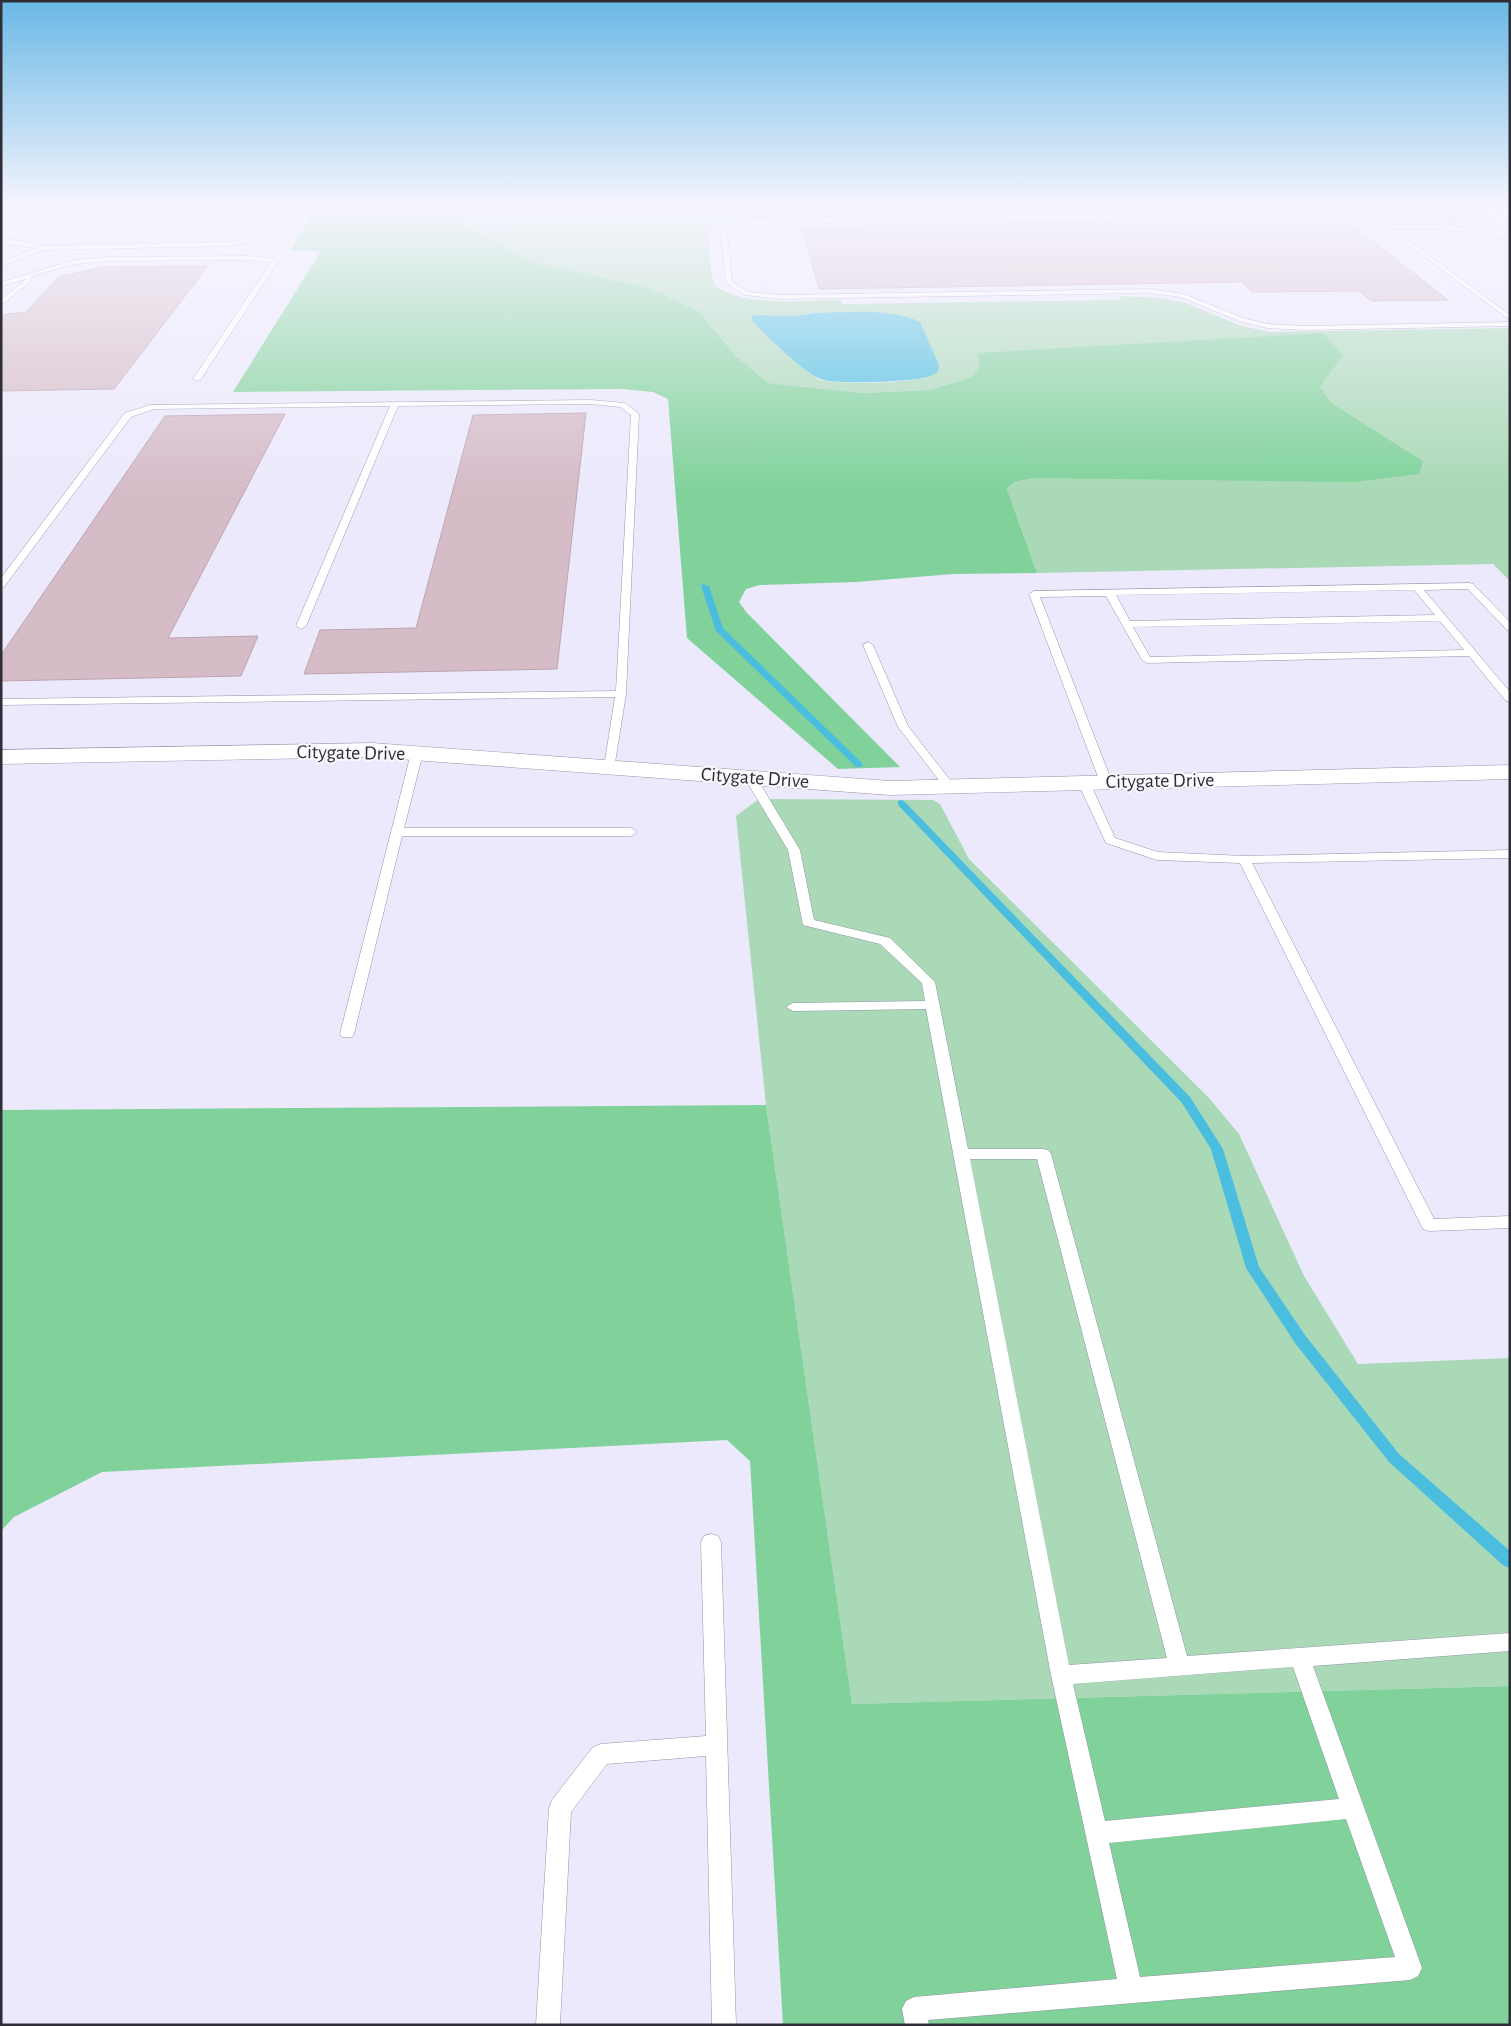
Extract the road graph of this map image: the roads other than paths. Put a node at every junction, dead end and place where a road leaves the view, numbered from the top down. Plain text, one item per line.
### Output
1 (247, 304) edge
2 (1202, 304) edge
3 (1490, 304) edge
4 (1510, 318) edge
5 (1510, 324) edge
6 (197, 379) dead end
7 (395, 404) junction
8 (1, 585) edge
9 (1417, 587) junction
10 (1109, 592) junction
11 (1443, 618) junction
12 (1127, 624) junction
13 (301, 626) dead end
14 (1510, 628) edge
15 (868, 645) dead end
16 (1472, 653) junction
17 (621, 694) junction
18 (1510, 698) edge
19 (1, 702) edge
20 (417, 753) junction
21 (1, 757) edge
22 (610, 767) junction
23 (1510, 772) edge
24 (750, 777) junction
25 (1095, 782) junction
26 (949, 786) junction
27 (397, 832) junction
28 (630, 832) dead end
29 (1510, 854) edge
30 (1244, 860) junction
31 (932, 1005) junction
32 (792, 1006) dead end
33 (347, 1034) dead end
34 (961, 1154) junction
35 (1510, 1222) edge
36 (711, 1542) dead end
37 (1510, 1642) edge
38 (1300, 1658) junction
39 (1180, 1667) junction
40 (1061, 1675) junction
41 (715, 1746) junction
42 (1353, 1808) junction
43 (1096, 1833) junction
44 (1131, 1990) junction
45 (548, 2025) edge
46 (724, 2025) edge
47 (916, 2025) edge

1 - 6 lane
2 - 5 lane
3 - 4 lane
7 - 8 lane
7 - 13 lane
7 - 17 lane
9 - 10 lane
9 - 11 lane
9 - 14 lane
10 - 12 lane
10 - 25 lane
11 - 12 lane
11 - 16 lane
12 - 16 lane
15 - 26 lane
16 - 18 lane
17 - 19 lane
17 - 22 lane
20 - 21 street, Citygate Drive
20 - 22 street, Citygate Drive
20 - 27 lane
22 - 24 street, Citygate Drive
23 - 25 street, Citygate Drive
24 - 26 street, Citygate Drive
24 - 31 lane
25 - 26 street, Citygate Drive
25 - 30 lane
27 - 28 lane
27 - 33 lane
29 - 30 lane
30 - 35 lane
31 - 32 lane
31 - 34 lane
34 - 39 lane
34 - 40 lane
36 - 41 lane
37 - 38 lane
38 - 39 lane
38 - 42 lane
39 - 40 lane
40 - 43 lane
41 - 45 lane
41 - 46 lane
42 - 43 lane
42 - 44 lane
43 - 44 lane
44 - 47 lane

